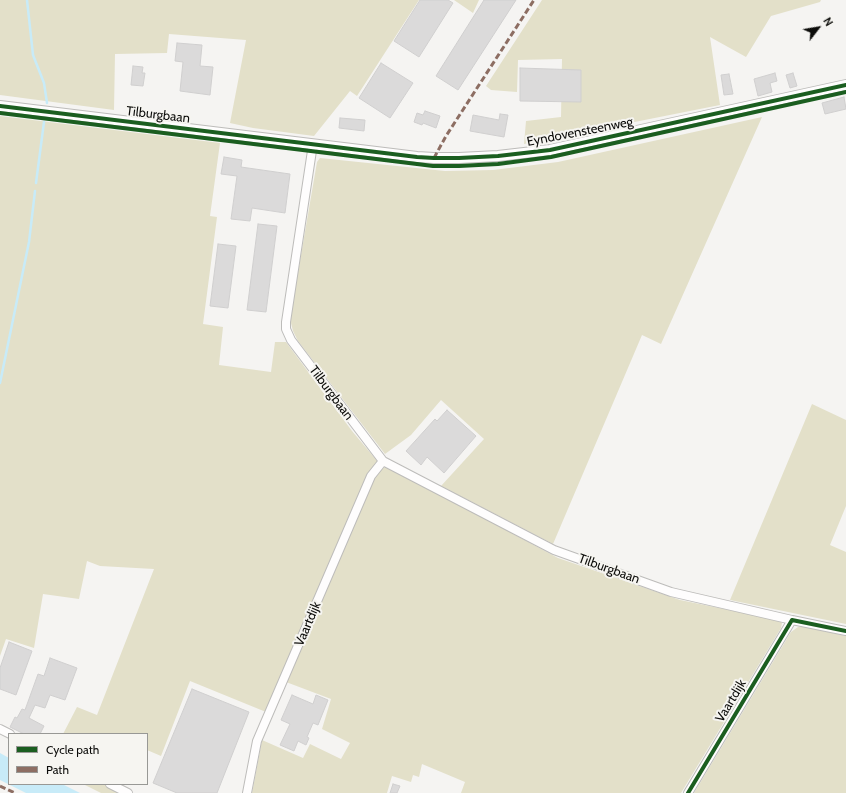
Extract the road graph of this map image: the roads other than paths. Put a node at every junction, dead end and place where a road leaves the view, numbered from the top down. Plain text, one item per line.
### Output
1 (846, 84) edge
2 (0, 106) edge
3 (313, 144) junction
4 (383, 461) junction
5 (792, 620) junction
6 (846, 631) edge
7 (112, 785) edge
8 (128, 793) edge
9 (247, 793) edge
10 (688, 793) edge

1 - 3 street, Eyndovensteenweg
2 - 3 street, Tilburgbaan
3 - 4 street, Tilburgbaan
4 - 5 street, Tilburgbaan
4 - 9 street, Vaartdijk
5 - 6 street, Tilburgbaan
5 - 10 street, Vaartdijk
7 - 8 street

